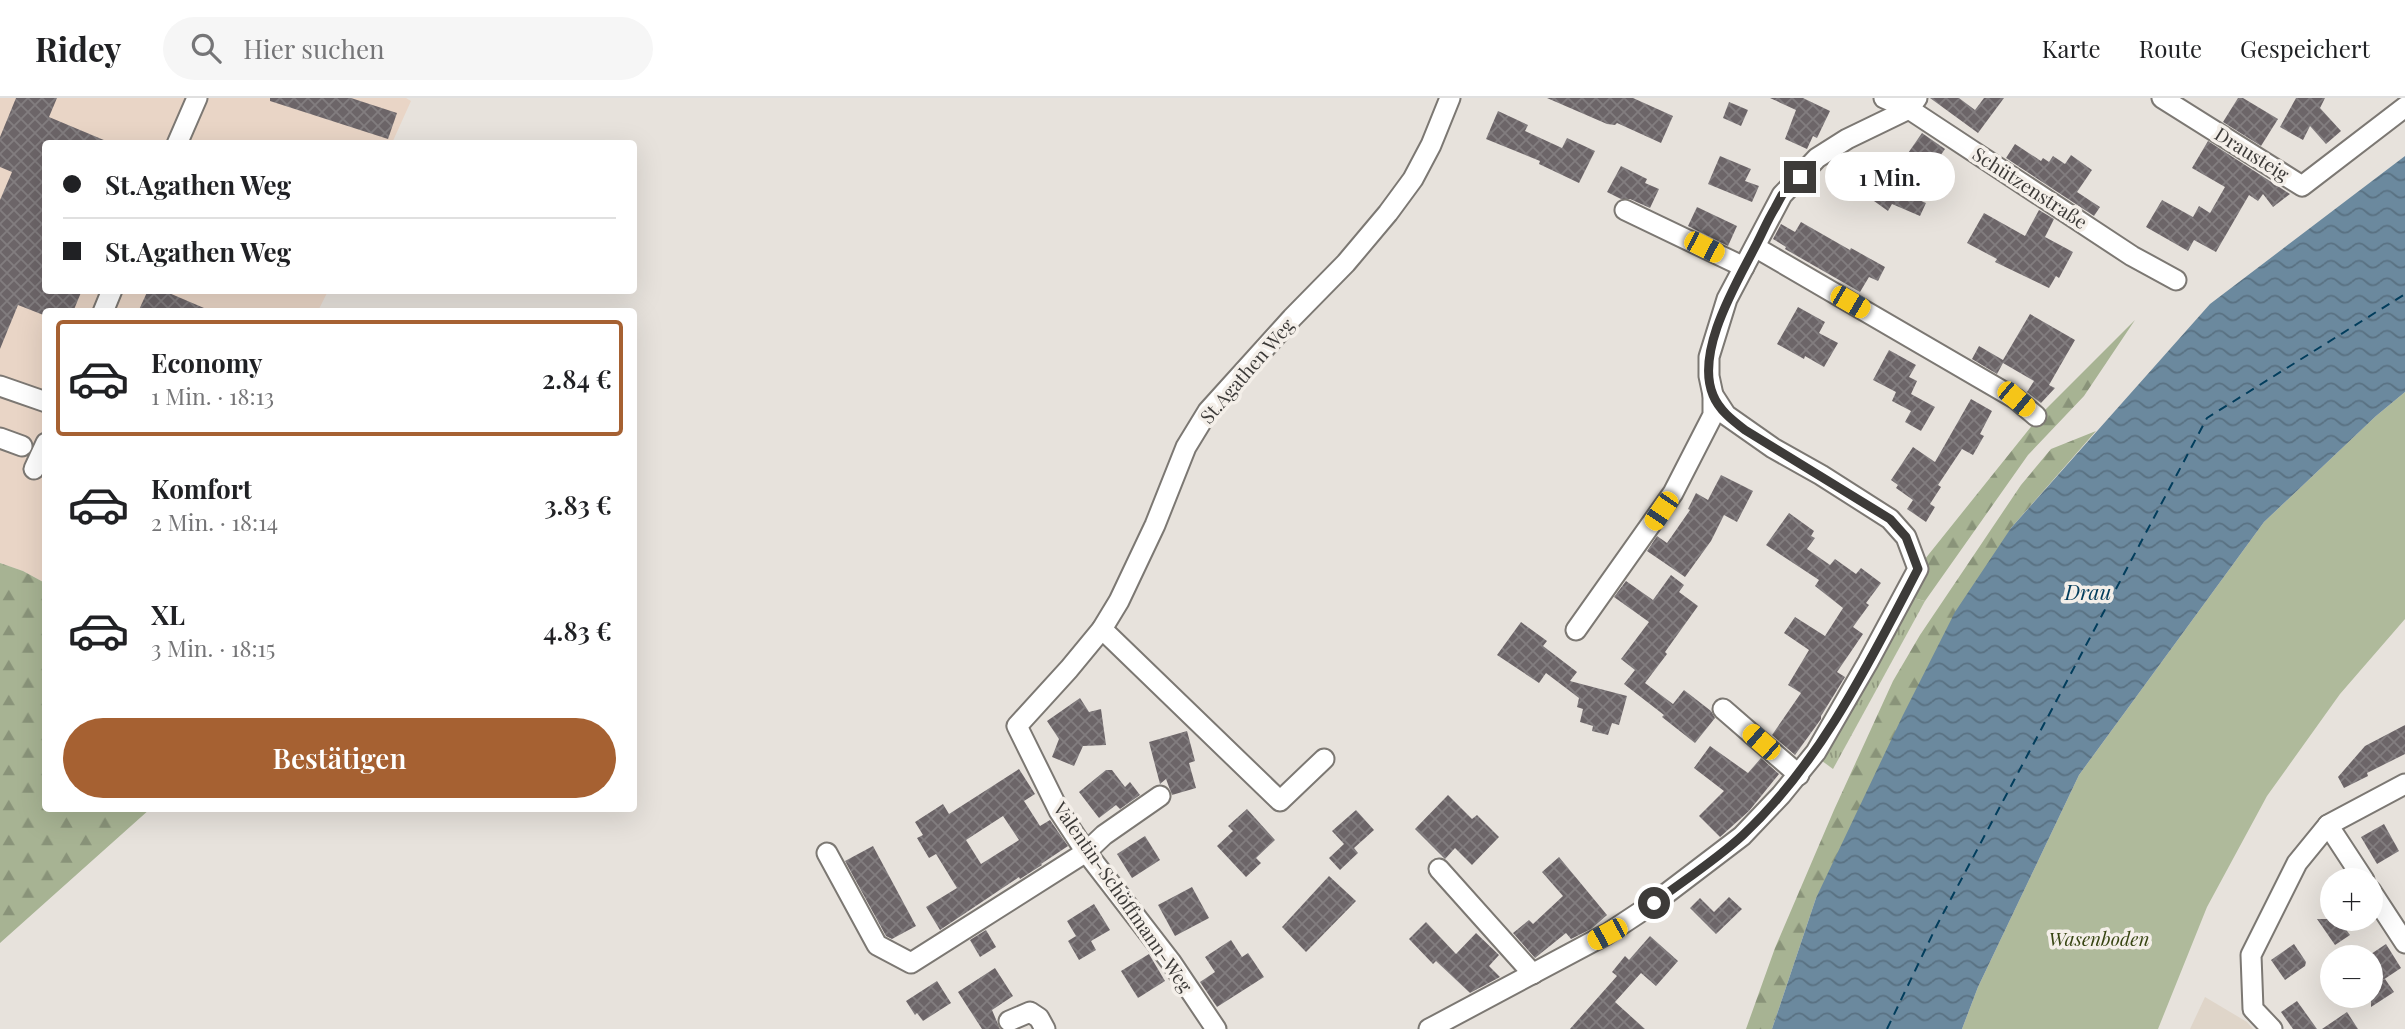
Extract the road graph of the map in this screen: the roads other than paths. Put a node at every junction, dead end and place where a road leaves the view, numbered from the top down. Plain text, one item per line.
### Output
1 (197, 98) edge
2 (1450, 98) edge
3 (1884, 98) edge
4 (2162, 98) edge
5 (1913, 103) edge
6 (2405, 107) edge
7 (179, 140) edge
8 (1625, 209) dead end
9 (1755, 247) junction
10 (1744, 267) junction
11 (2176, 280) dead end
12 (0, 386) edge
13 (1713, 395) junction
14 (42, 401) edge
15 (2036, 416) dead end
16 (0, 438) edge
17 (22, 446) dead end
18 (42, 452) edge
19 (34, 470) dead end
20 (1102, 629) junction
21 (1576, 630) dead end
22 (1723, 709) dead end
23 (1017, 726) joint
24 (1324, 759) dead end
25 (1799, 775) junction
26 (2405, 784) edge
27 (1160, 796) dead end
28 (2328, 825) junction
29 (1086, 852) junction
30 (827, 853) dead end
31 (2356, 868) edge
32 (1439, 869) dead end
33 (2383, 909) edge
34 (2405, 943) edge
35 (1534, 974) junction
36 (1009, 1021) dead end
37 (1045, 1029) edge
38 (1216, 1029) edge
39 (1429, 1029) edge
40 (2272, 1029) edge

1 - 7 street
2 - 20 street, St.Agathen Weg
3 - 5 street, Schützenstraße
4 - 6 street, Drausteig
5 - 9 street
5 - 11 street, Schützenstraße
8 - 10 street
9 - 10 street
9 - 15 street
10 - 13 street
12 - 14 street
13 - 21 street
13 - 25 street
16 - 17 street
18 - 19 street
20 - 23 street, St.Agathen Weg
20 - 24 street
22 - 25 street
23 - 29 street, Valentin-Schöffmann-Weg
25 - 35 street
26 - 28 street
27 - 29 street
28 - 31 street
28 - 40 street
29 - 30 street
29 - 38 street, Valentin-Schöffmann-Weg
32 - 35 street
33 - 34 street
35 - 39 street
36 - 37 street

